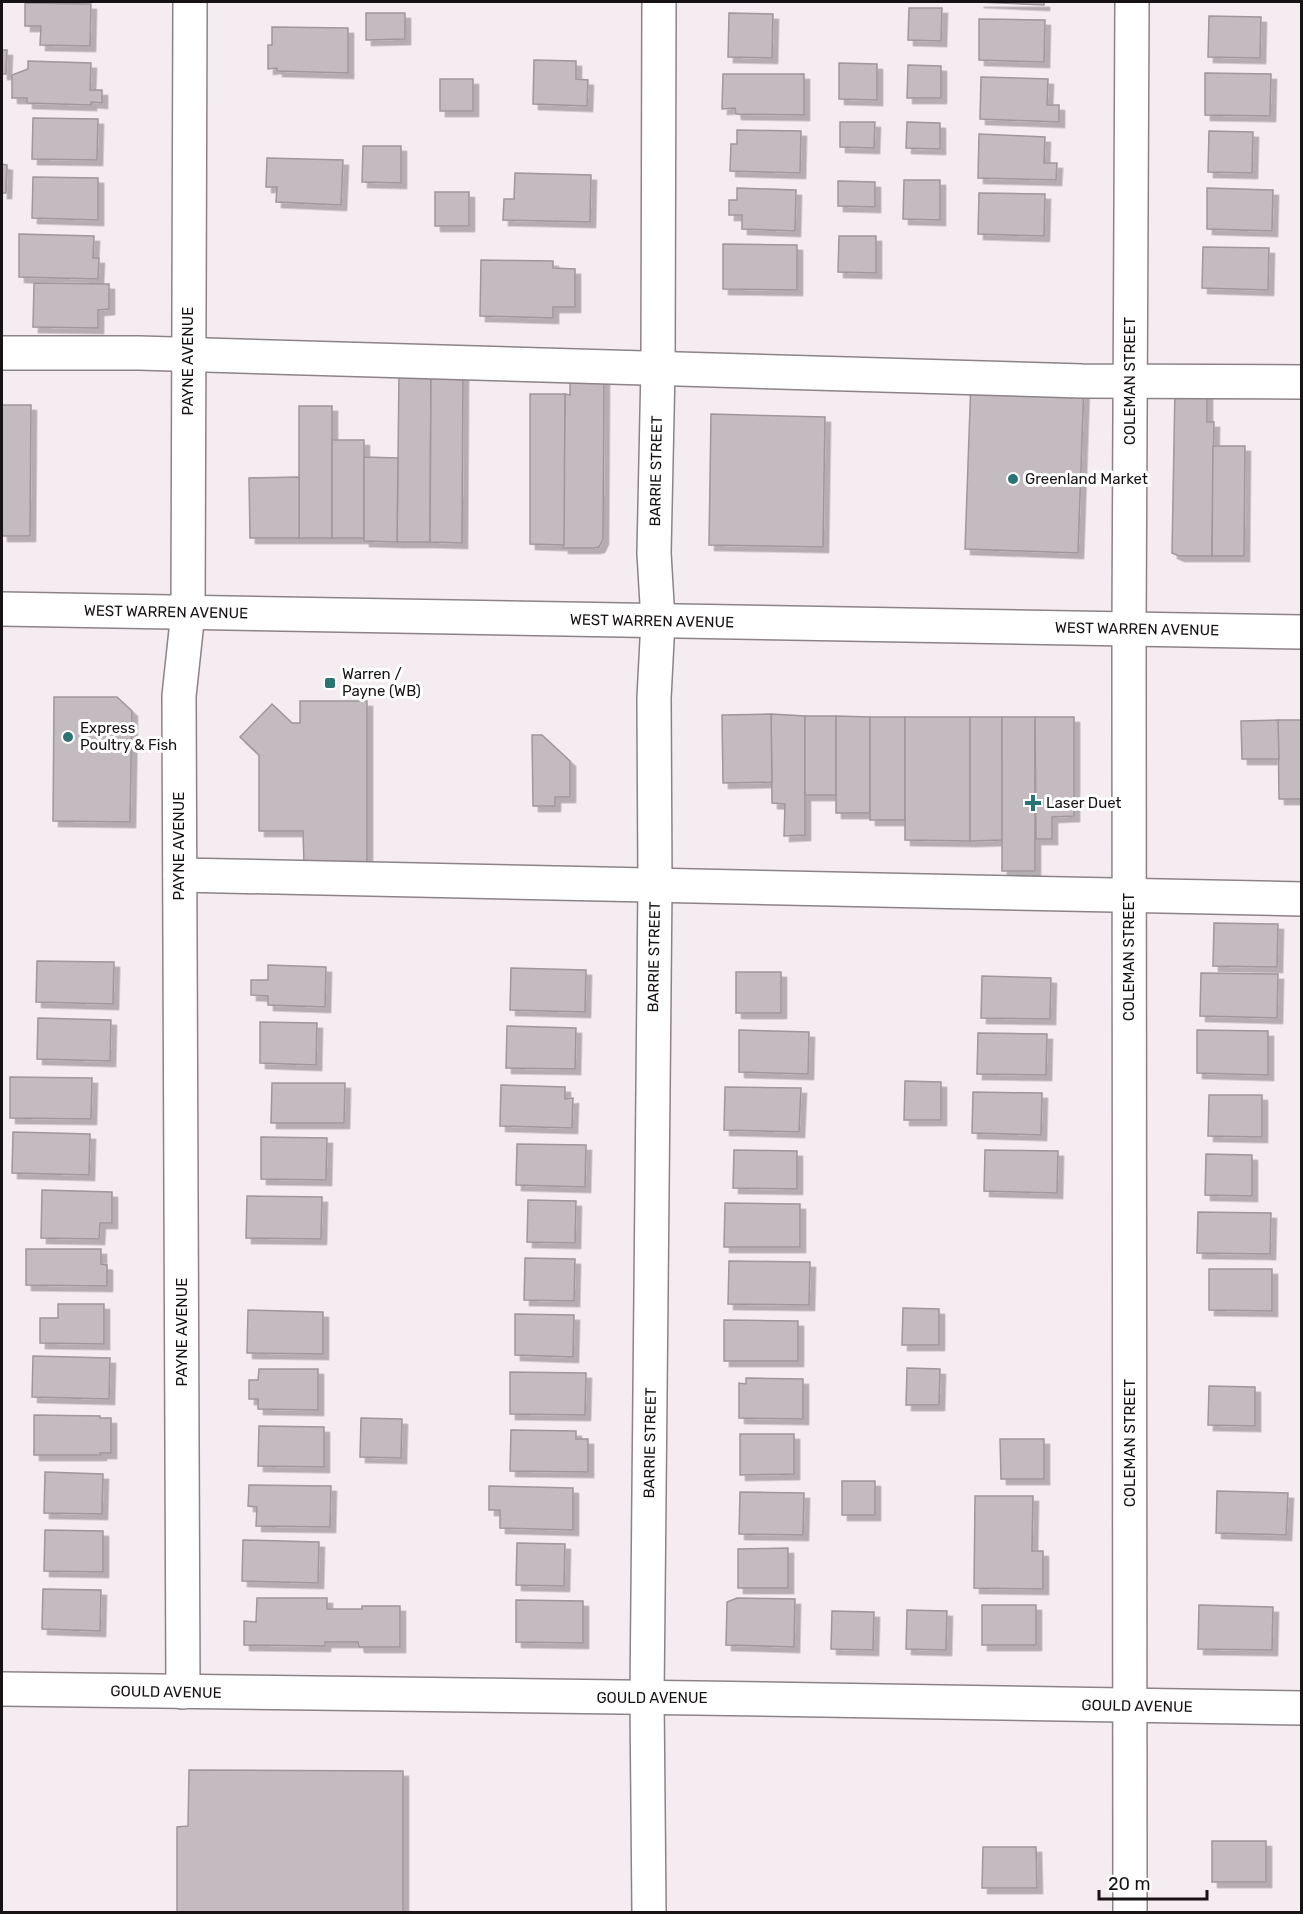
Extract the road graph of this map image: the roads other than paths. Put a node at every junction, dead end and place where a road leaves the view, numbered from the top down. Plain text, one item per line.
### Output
1 (190, 2) edge
2 (659, 2) edge
3 (1132, 2) edge
4 (2, 353) edge
5 (188, 355) junction
6 (658, 368) junction
7 (1130, 381) junction
8 (1302, 382) edge
9 (2, 609) edge
10 (188, 612) junction
11 (658, 621) junction
12 (1129, 629) junction
13 (1302, 632) edge
14 (180, 875) junction
15 (655, 885) junction
16 (1129, 895) junction
17 (1302, 899) edge
18 (2, 1689) edge
19 (183, 1692) junction
20 (647, 1698) junction
21 (1130, 1706) junction
22 (1302, 1708) edge
23 (649, 1912) edge
24 (1130, 1912) edge

1 - 5 street, PAYNE AVENUE
2 - 6 street, BARRIE STREET
3 - 7 street, COLEMAN STREET
4 - 5 street
5 - 6 street
5 - 10 street, PAYNE AVENUE
6 - 7 street
6 - 11 street, BARRIE STREET
7 - 8 street
7 - 12 street, COLEMAN STREET
9 - 10 street, WEST WARREN AVENUE
10 - 11 street, WEST WARREN AVENUE
10 - 14 street, PAYNE AVENUE
11 - 12 street, WEST WARREN AVENUE
11 - 15 street, BARRIE STREET
12 - 13 street, WEST WARREN AVENUE
12 - 16 street, COLEMAN STREET
14 - 15 street
14 - 19 street, PAYNE AVENUE
15 - 16 street
15 - 20 street, BARRIE STREET
16 - 17 street
16 - 21 street, COLEMAN STREET
18 - 19 street, GOULD AVENUE
19 - 20 street, GOULD AVENUE
20 - 21 street, GOULD AVENUE
20 - 23 street, BARRIE STREET
21 - 22 street, GOULD AVENUE
21 - 24 street, COLEMAN STREET

